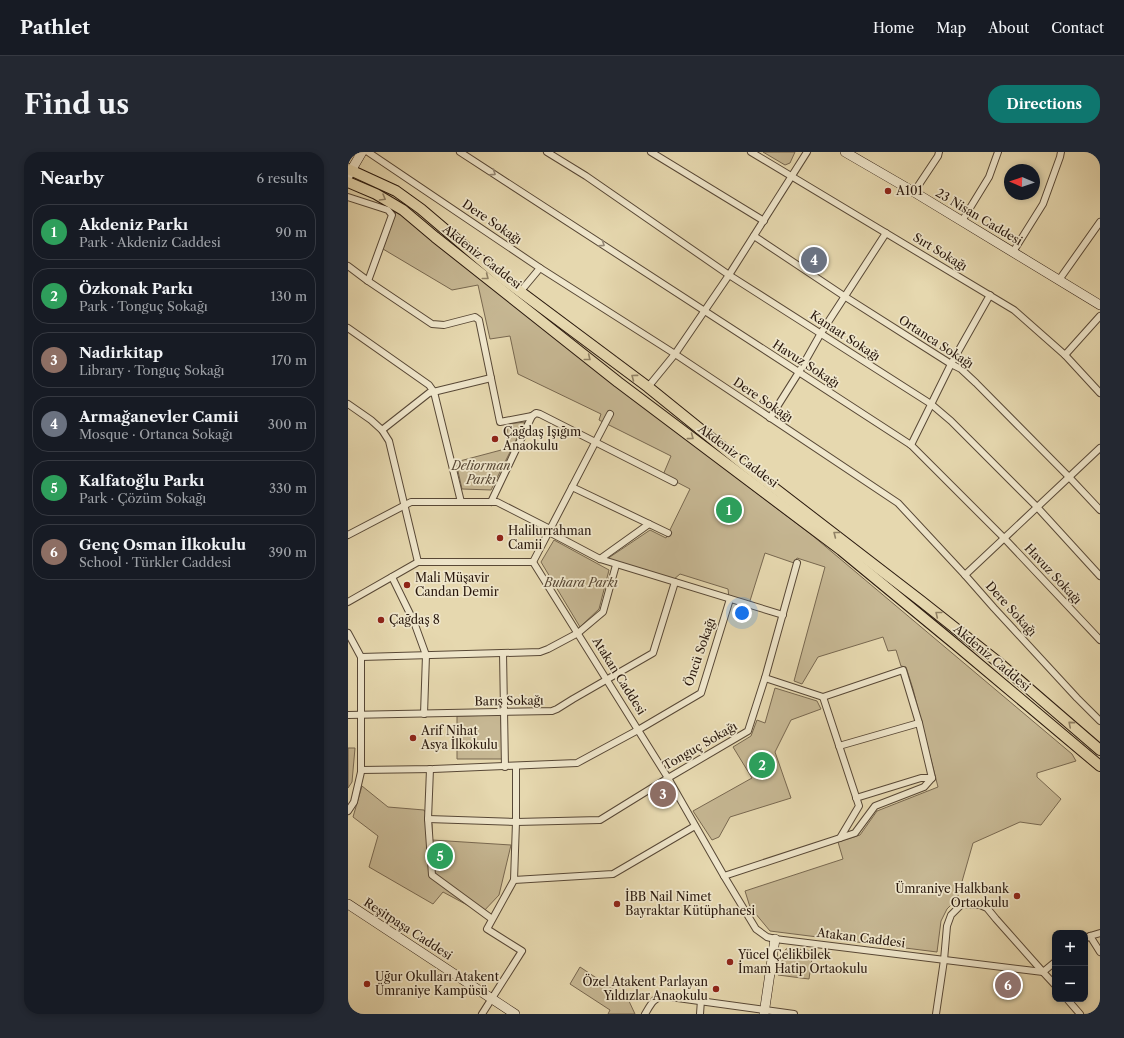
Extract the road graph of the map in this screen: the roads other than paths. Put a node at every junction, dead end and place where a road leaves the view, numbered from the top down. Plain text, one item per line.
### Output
1 (362, 152) edge
2 (368, 152) edge
3 (460, 152) edge
4 (547, 152) edge
5 (651, 152) edge
6 (751, 152) edge
7 (807, 152) edge
8 (845, 152) edge
9 (939, 152) edge
10 (998, 152) edge
11 (1061, 152) edge
12 (349, 172) edge
13 (792, 176) junction
14 (348, 182) edge
15 (914, 192) junction
16 (348, 197) edge
17 (764, 221) junction
18 (962, 221) junction
19 (1100, 222) edge
20 (886, 233) junction
21 (754, 236) junction
22 (1013, 252) junction
23 (348, 266) edge
24 (540, 268) junction
25 (729, 275) junction
26 (1059, 280) junction
27 (368, 281) junction
28 (520, 292) junction
29 (990, 295) junction
30 (844, 296) junction
31 (1100, 305) edge
32 (704, 310) junction
33 (1100, 316) edge
34 (348, 328) edge
35 (821, 333) junction
36 (675, 354) junction
37 (1065, 355) junction
38 (950, 364) junction
39 (799, 372) junction
40 (490, 378) junction
41 (648, 387) junction
42 (434, 392) junction
43 (1100, 393) edge
44 (348, 404) edge
45 (931, 404) junction
46 (610, 414) dead end
47 (532, 416) junction
48 (770, 418) junction
49 (382, 430) junction
50 (595, 442) junction
51 (910, 445) junction
52 (1100, 448) edge
53 (1070, 477) junction
54 (674, 482) dead end
55 (572, 487) junction
56 (461, 502) junction
57 (491, 502) junction
58 (404, 506) junction
59 (1037, 507) junction
60 (1100, 510) edge
61 (649, 524) junction
62 (549, 531) junction
63 (668, 533) dead end
64 (348, 536) edge
65 (1004, 538) junction
66 (600, 559) junction
67 (418, 562) junction
68 (533, 562) junction
69 (797, 563) dead end
70 (616, 565) junction
71 (965, 575) junction
72 (1100, 576) edge
73 (392, 577) junction
74 (675, 582) junction
75 (730, 599) junction
76 (348, 602) edge
77 (783, 615) junction
78 (348, 633) edge
79 (578, 633) junction
80 (1100, 640) edge
81 (503, 653) junction
82 (426, 655) junction
83 (361, 657) junction
84 (765, 678) junction
85 (606, 680) junction
86 (823, 697) junction
87 (504, 713) junction
88 (424, 714) junction
89 (348, 715) edge
90 (361, 715) junction
91 (1100, 721) edge
92 (919, 723) junction
93 (638, 730) junction
94 (839, 746) junction
95 (1100, 750) edge
96 (516, 766) junction
97 (1100, 766) edge
98 (505, 767) junction
99 (361, 770) junction
100 (430, 770) junction
101 (668, 778) junction
102 (932, 778) junction
103 (856, 798) junction
104 (348, 811) edge
105 (428, 819) junction
106 (516, 822) junction
107 (695, 826) junction
108 (840, 838) junction
109 (724, 876) junction
110 (514, 880) junction
111 (348, 904) edge
112 (492, 919) junction
113 (1100, 933) edge
114 (1088, 938) edge
115 (774, 939) junction
116 (1088, 939) edge
117 (1100, 952) edge
118 (944, 960) junction
119 (1052, 964) edge
120 (1043, 972) junction
121 (1052, 982) edge
122 (492, 998) junction
123 (701, 1000) junction
124 (1070, 1002) edge
125 (765, 1012) edge
126 (482, 1014) edge
127 (515, 1014) edge
128 (645, 1014) edge
129 (700, 1014) edge
130 (794, 1014) edge
131 (936, 1014) edge
132 (1080, 1014) edge

1 - 12 street
2 - 24 street, Dere Sokağı
3 -> 32 street, Havuz Sokağı
4 - 25 street, Kanaat Sokağı
5 - 17 street
6 - 13 street, Sırt Sokağı
7 - 13 street
8 - 15 street, 23 Nisan Caddesi
9 - 15 street
10 - 18 street
11 - 22 street
12 - 28 main road, Akdeniz Caddesi
13 - 17 street
13 - 20 street, Sırt Sokağı
14 -> 97 main road, Akdeniz Caddesi
15 - 18 street, 23 Nisan Caddesi
16 - 27 street
17 - 21 street
18 - 22 street, 23 Nisan Caddesi
19 - 26 street
20 - 29 street, Sırt Sokağı
20 - 30 street
21 - 25 street
21 - 30 street, Ortanca Sokağı
22 - 26 street, 23 Nisan Caddesi
23 - 27 street
24 - 28 street
24 - 36 street, Dere Sokağı
25 - 32 street
25 - 35 street, Kanaat Sokağı
26 - 31 street, 23 Nisan Caddesi
27 - 40 street
41 -> 28 main road, Akdeniz Caddesi
29 - 37 street, Sırt Sokağı
29 - 38 street
30 - 35 street
30 - 38 street, Ortanca Sokağı
32 - 36 street
32 - 39 street, Havuz Sokağı
33 - 37 street
34 - 42 street
35 - 39 street
35 - 45 street, Kanaat Sokağı
36 - 41 street
36 - 48 street, Dere Sokağı
37 - 43 street, Sırt Sokağı
38 - 45 street
38 - 53 street, Ortanca Sokağı
39 - 48 street
39 - 51 street, Havuz Sokağı
40 - 42 street
40 - 47 street
95 -> 41 main road, Akdeniz Caddesi
42 - 49 street
42 - 56 street
44 - 49 street
45 - 51 street
45 - 59 street, Kanaat Sokağı
46 - 50 street
47 - 50 street
47 - 57 street
48 - 71 street, Dere Sokağı
49 - 58 street
50 - 54 street
50 - 55 street
51 - 65 street, Havuz Sokağı
52 - 53 street
53 - 59 street
53 - 60 street, Ortanca Sokağı
55 - 61 street
55 - 62 street
56 - 57 street
56 - 58 street
57 - 62 street
58 - 64 street
58 - 67 street
59 - 65 street
59 - 72 street, Kanaat Sokağı
61 - 63 street
61 - 66 street
62 - 66 street
62 - 68 street
65 - 71 street
65 - 80 street, Havuz Sokağı
66 - 70 street
67 - 68 street
67 - 73 street
68 - 79 street, Atakan Caddesi
69 - 77 street, Tonguç Sokağı
70 - 74 street
70 - 79 street
71 - 91 street, Dere Sokağı
73 - 76 street
73 - 82 street
74 - 75 street
74 - 85 street, Barış Sokağı
75 - 77 street
75 - 93 street, Öncü Sokağı
77 - 84 street, Tonguç Sokağı
78 - 83 street
79 - 81 street
79 - 85 street, Atakan Caddesi
81 - 82 street
81 - 87 street
82 - 83 street
82 - 88 street
83 - 90 street
84 - 86 street
84 - 101 street, Tonguç Sokağı
85 - 87 street, Barış Sokağı
85 - 93 street, Atakan Caddesi
86 - 92 street
86 - 94 street
87 - 88 street, Barış Sokağı
87 - 98 street
88 - 90 street, Barış Sokağı
89 - 90 street, Barış Sokağı
90 - 99 street
92 - 94 street
92 - 102 street
93 - 96 street, Öncü Sokağı
93 - 101 street, Atakan Caddesi
94 - 103 street
96 - 98 street, Öncü Sokağı
96 - 106 street
98 - 100 street, Öncü Sokağı
99 - 100 street, Öncü Sokağı
99 - 104 street
100 - 105 street
101 - 106 street, Tonguç Sokağı
101 - 107 street, Atakan Caddesi
102 - 103 street
102 - 108 street
103 - 108 street
105 - 106 street, Tonguç Sokağı
105 - 112 street
106 - 110 street
107 - 109 street, Atakan Caddesi
107 - 110 street
108 - 109 street
109 - 115 street, Atakan Caddesi
110 - 112 street
111 - 122 street, Reşitpaşa Caddesi
112 - 122 street
113 - 114 street
115 - 118 street, Atakan Caddesi
115 - 125 street
116 - 117 street
118 - 120 street, Atakan Caddesi
118 - 120 street
118 - 131 street
119 - 120 street
120 - 121 street
122 - 126 street
122 - 127 street, Reşitpaşa Caddesi
123 - 125 street
123 - 128 street
123 - 129 street
124 - 132 street
125 - 130 street

